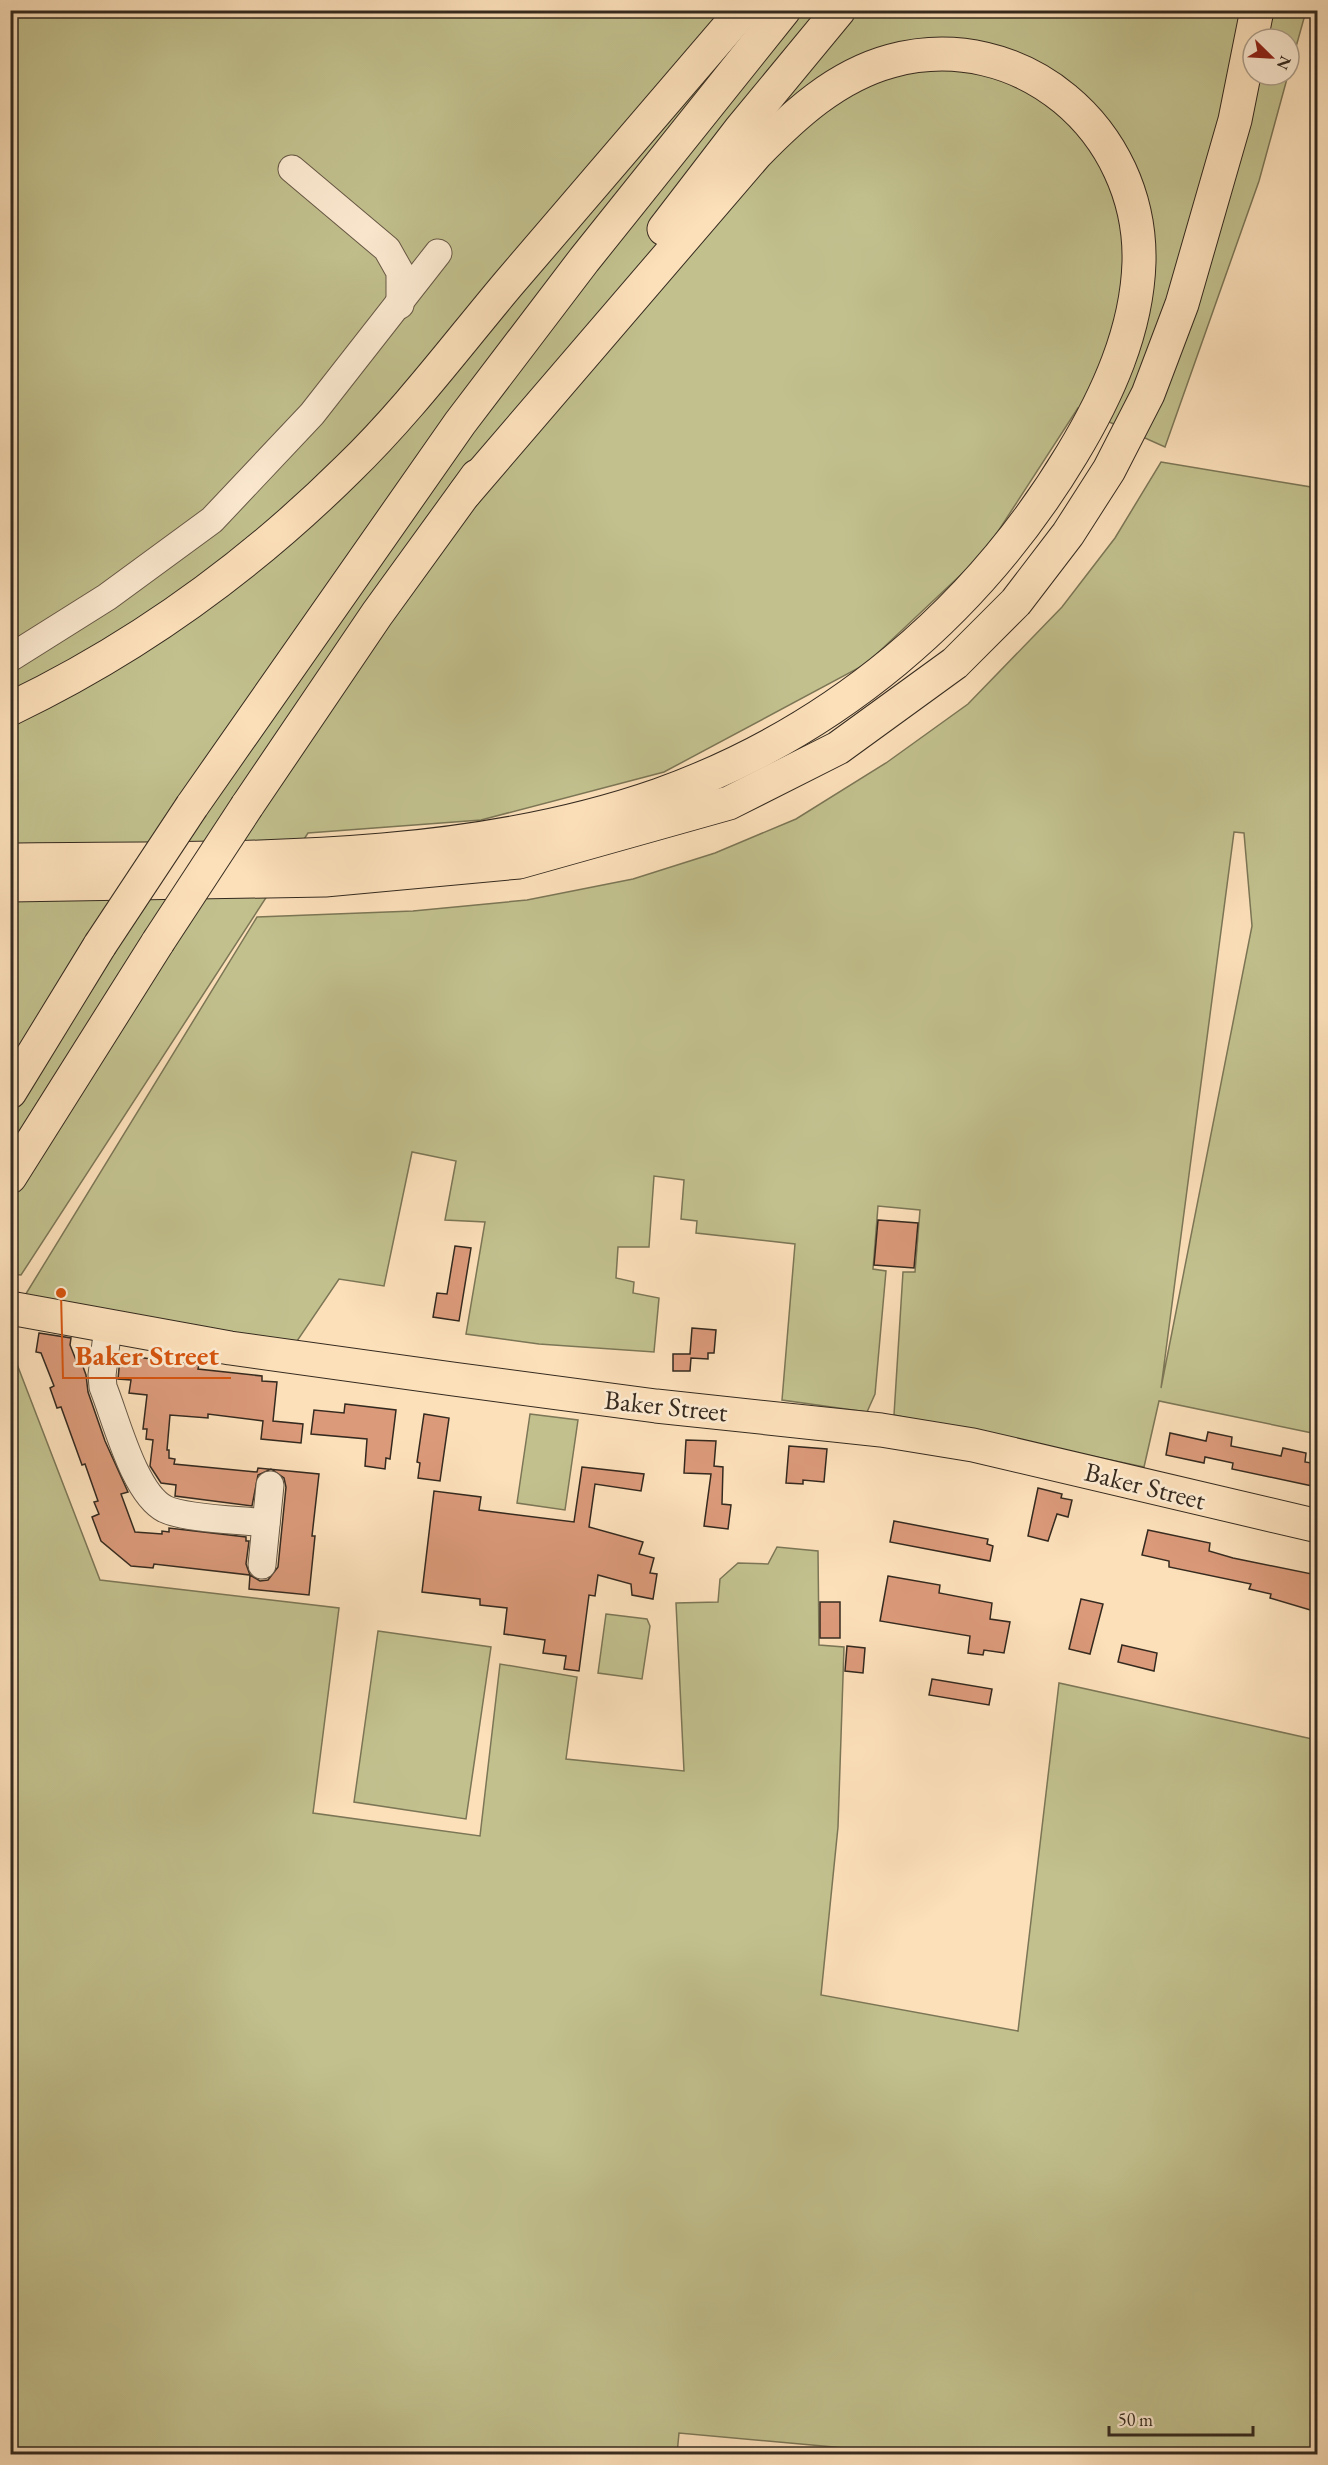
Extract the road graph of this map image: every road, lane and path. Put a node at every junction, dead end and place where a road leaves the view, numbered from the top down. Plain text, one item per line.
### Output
1 (743, 10) edge
2 (784, 10) edge
3 (839, 10) edge
4 (1257, 10) edge
5 (292, 169) dead end
6 (438, 253) dead end
7 (400, 305) junction
8 (465, 492) junction
9 (10, 658) edge
10 (10, 709) edge
11 (10, 860) edge
12 (10, 885) edge
13 (10, 1092) edge
14 (10, 1177) edge
15 (10, 1308) edge
16 (108, 1327) junction
17 (270, 1485) dead end
18 (266, 1523) junction
19 (1317, 1526) edge
20 (262, 1565) dead end

1 - 10 main road
2 - 13 main road, bridge
3 - 8 main road
4 - 12 main road
5 - 7 street
6 - 7 street
7 - 9 street
8 - 11 main road
8 - 14 main road, bridge
15 - 16 main road, Baker Street
16 - 18 street
16 - 19 main road, Baker Street
17 - 18 street
18 - 20 street

